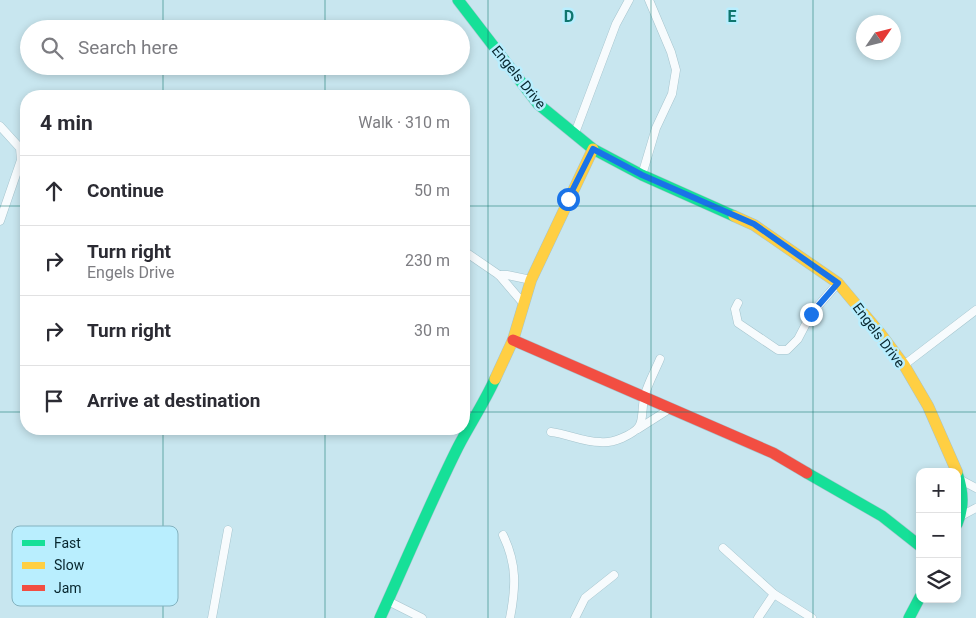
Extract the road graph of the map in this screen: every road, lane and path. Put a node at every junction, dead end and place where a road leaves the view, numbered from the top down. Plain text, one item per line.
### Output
1 (458, 0) edge
2 (629, 0) edge
3 (649, 0) edge
4 (0, 126) edge
5 (575, 133) junction
6 (20, 148) edge
7 (593, 149) junction
8 (20, 163) edge
9 (642, 175) junction
10 (0, 221) edge
11 (470, 255) edge
12 (499, 275) junction
13 (531, 280) junction
14 (838, 283) junction
15 (523, 303) junction
16 (738, 303) dead end
17 (976, 310) edge
18 (513, 340) junction
19 (660, 359) dead end
20 (904, 365) junction
21 (644, 397) junction
22 (671, 408) junction
23 (470, 429) edge
24 (638, 430) junction
25 (551, 432) dead end
26 (467, 435) edge
27 (955, 468) edge
28 (961, 477) edge
29 (976, 488) edge
30 (976, 508) edge
31 (961, 519) edge
32 (228, 530) dead end
33 (503, 535) dead end
34 (916, 543) edge
35 (723, 548) dead end
36 (614, 575) dead end
37 (774, 594) junction
38 (388, 601) junction
39 (917, 603) edge
40 (212, 618) edge
41 (380, 618) edge
42 (422, 618) edge
43 (510, 618) edge
44 (575, 618) edge
45 (758, 618) edge
46 (812, 618) edge
47 (909, 618) edge

1 - 5 street, Engels Drive
2 - 5 street
3 - 9 street
4 - 6 street
5 - 7 street, Engels Drive
7 - 9 street, Engels Drive
7 - 13 street
8 - 10 street
9 - 14 street, Engels Drive
11 - 12 street
12 - 13 street
12 - 15 street
13 - 15 street
14 - 16 street
14 - 20 street, Engels Drive
15 - 18 street
17 - 20 street
18 - 21 street
18 - 23 street
19 - 21 street
20 - 27 street, Engels Drive
21 - 22 street
21 - 24 street
22 - 24 street
22 - 34 street
24 - 25 street
26 - 38 street
28 - 29 street
30 - 31 street
32 - 40 street
33 - 43 street
35 - 37 street
36 - 44 street
37 - 45 street
37 - 46 street
38 - 41 street
38 - 42 street
39 - 47 street

